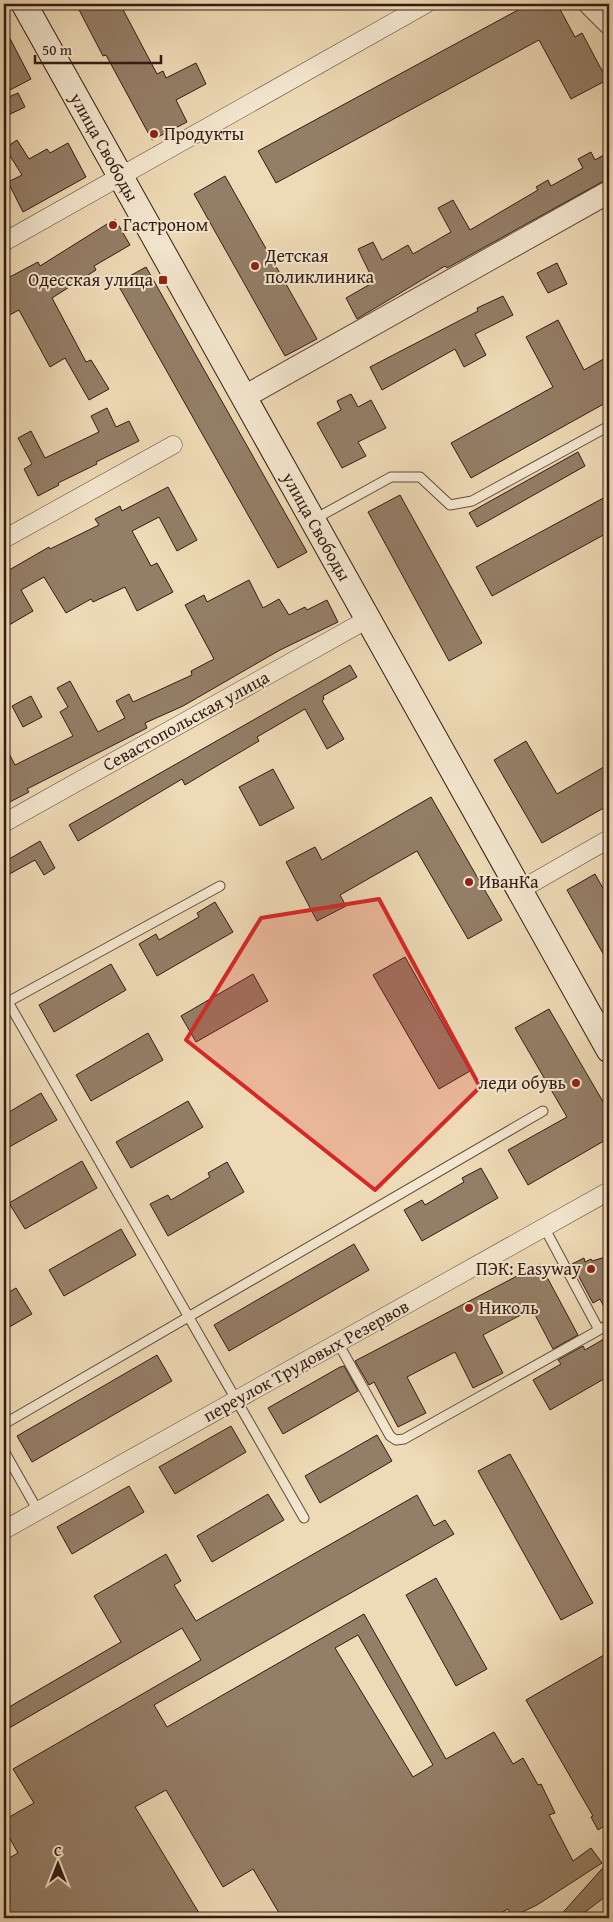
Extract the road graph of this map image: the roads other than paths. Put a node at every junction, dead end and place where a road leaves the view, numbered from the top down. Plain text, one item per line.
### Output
1 (24, 4) edge
2 (426, 4) edge
3 (590, 4) edge
4 (609, 23) edge
5 (120, 176) junction
6 (609, 192) edge
7 (4, 242) edge
8 (244, 397) junction
9 (609, 426) edge
10 (172, 445) dead end
11 (313, 520) junction
12 (4, 539) edge
13 (368, 619) junction
14 (4, 823) edge
15 (609, 839) edge
16 (220, 886) dead end
17 (520, 890) junction
18 (6, 1003) edge
19 (609, 1050) edge
20 (543, 1111) dead end
21 (609, 1191) edge
22 (544, 1228) junction
23 (189, 1317) junction
24 (609, 1324) edge
25 (599, 1330) junction
26 (338, 1343) junction
27 (236, 1400) junction
28 (4, 1424) edge
29 (4, 1451) edge
30 (38, 1511) junction
31 (304, 1518) dead end
32 (4, 1530) edge

1 - 5 main road, улица Свободы
2 - 5 street
3 - 4 street
5 - 7 street
5 - 8 main road, улица Свободы
6 - 8 street
8 - 11 main road, улица Свободы
9 - 11 lane
10 - 12 street
11 - 13 main road, улица Свободы
13 - 14 street, Севастопольская улица
13 - 17 main road, улица Свободы
15 - 17 street
16 - 18 lane
17 - 19 main road, улица Свободы
18 - 23 lane
20 - 23 lane
21 - 22 street, переулок Трудовых Резервов
22 - 25 lane
22 - 26 street, переулок Трудовых Резервов
23 - 27 lane
23 - 28 lane
24 - 25 lane
25 - 26 lane
26 - 27 street, переулок Трудовых Резервов
27 - 30 street, переулок Трудовых Резервов
27 - 31 lane
29 - 30 lane
30 - 32 street, переулок Трудовых Резервов

